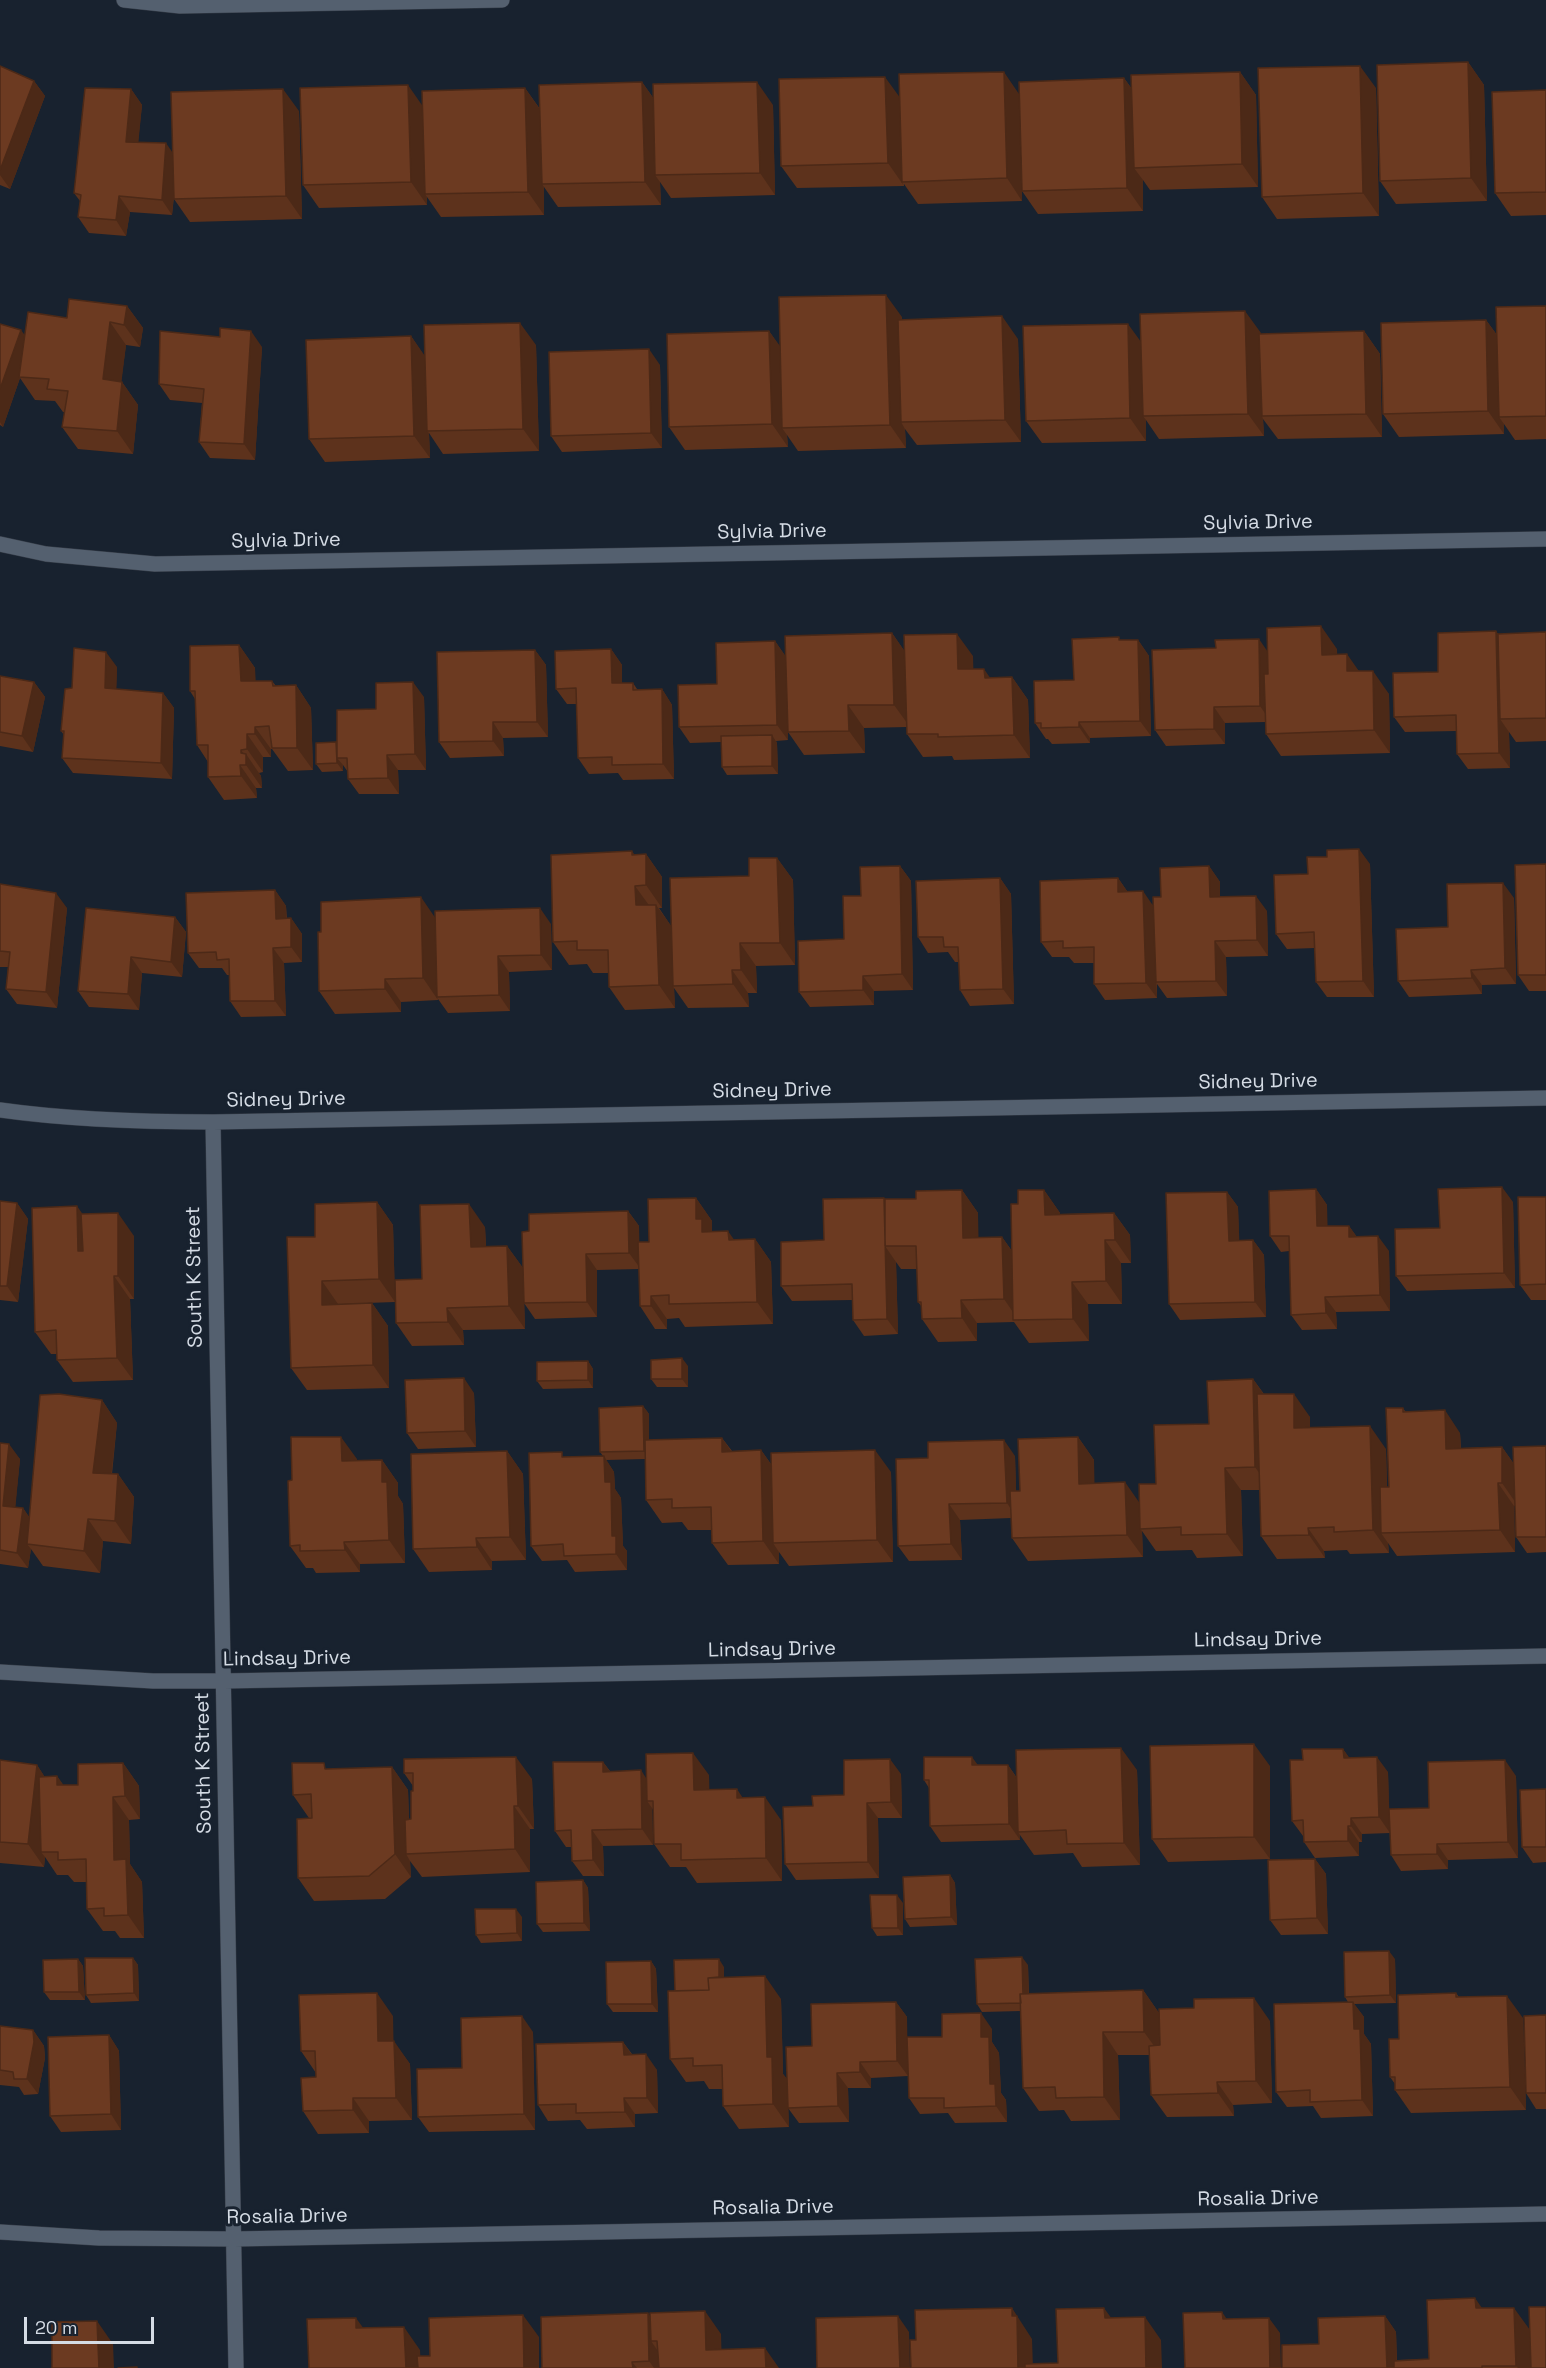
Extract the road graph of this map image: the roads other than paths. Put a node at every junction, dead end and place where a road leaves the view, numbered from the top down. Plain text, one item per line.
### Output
1 (123, 0) edge
2 (502, 0) edge
3 (1546, 539) edge
4 (0, 544) edge
5 (1546, 1098) edge
6 (0, 1110) edge
7 (213, 1122) junction
8 (1546, 1656) edge
9 (0, 1672) edge
10 (224, 1681) junction
11 (1546, 2214) edge
12 (0, 2232) edge
13 (234, 2239) junction
14 (236, 2368) edge

1 - 2 street
3 - 4 street, Sylvia Drive
5 - 7 street, Sidney Drive
6 - 7 street, Sidney Drive
7 - 10 street, South K Street
8 - 10 street, Lindsay Drive
9 - 10 street, Lindsay Drive
10 - 13 street, South K Street
11 - 13 street, Rosalia Drive
12 - 13 street, Rosalia Drive
13 - 14 street, South K Street

